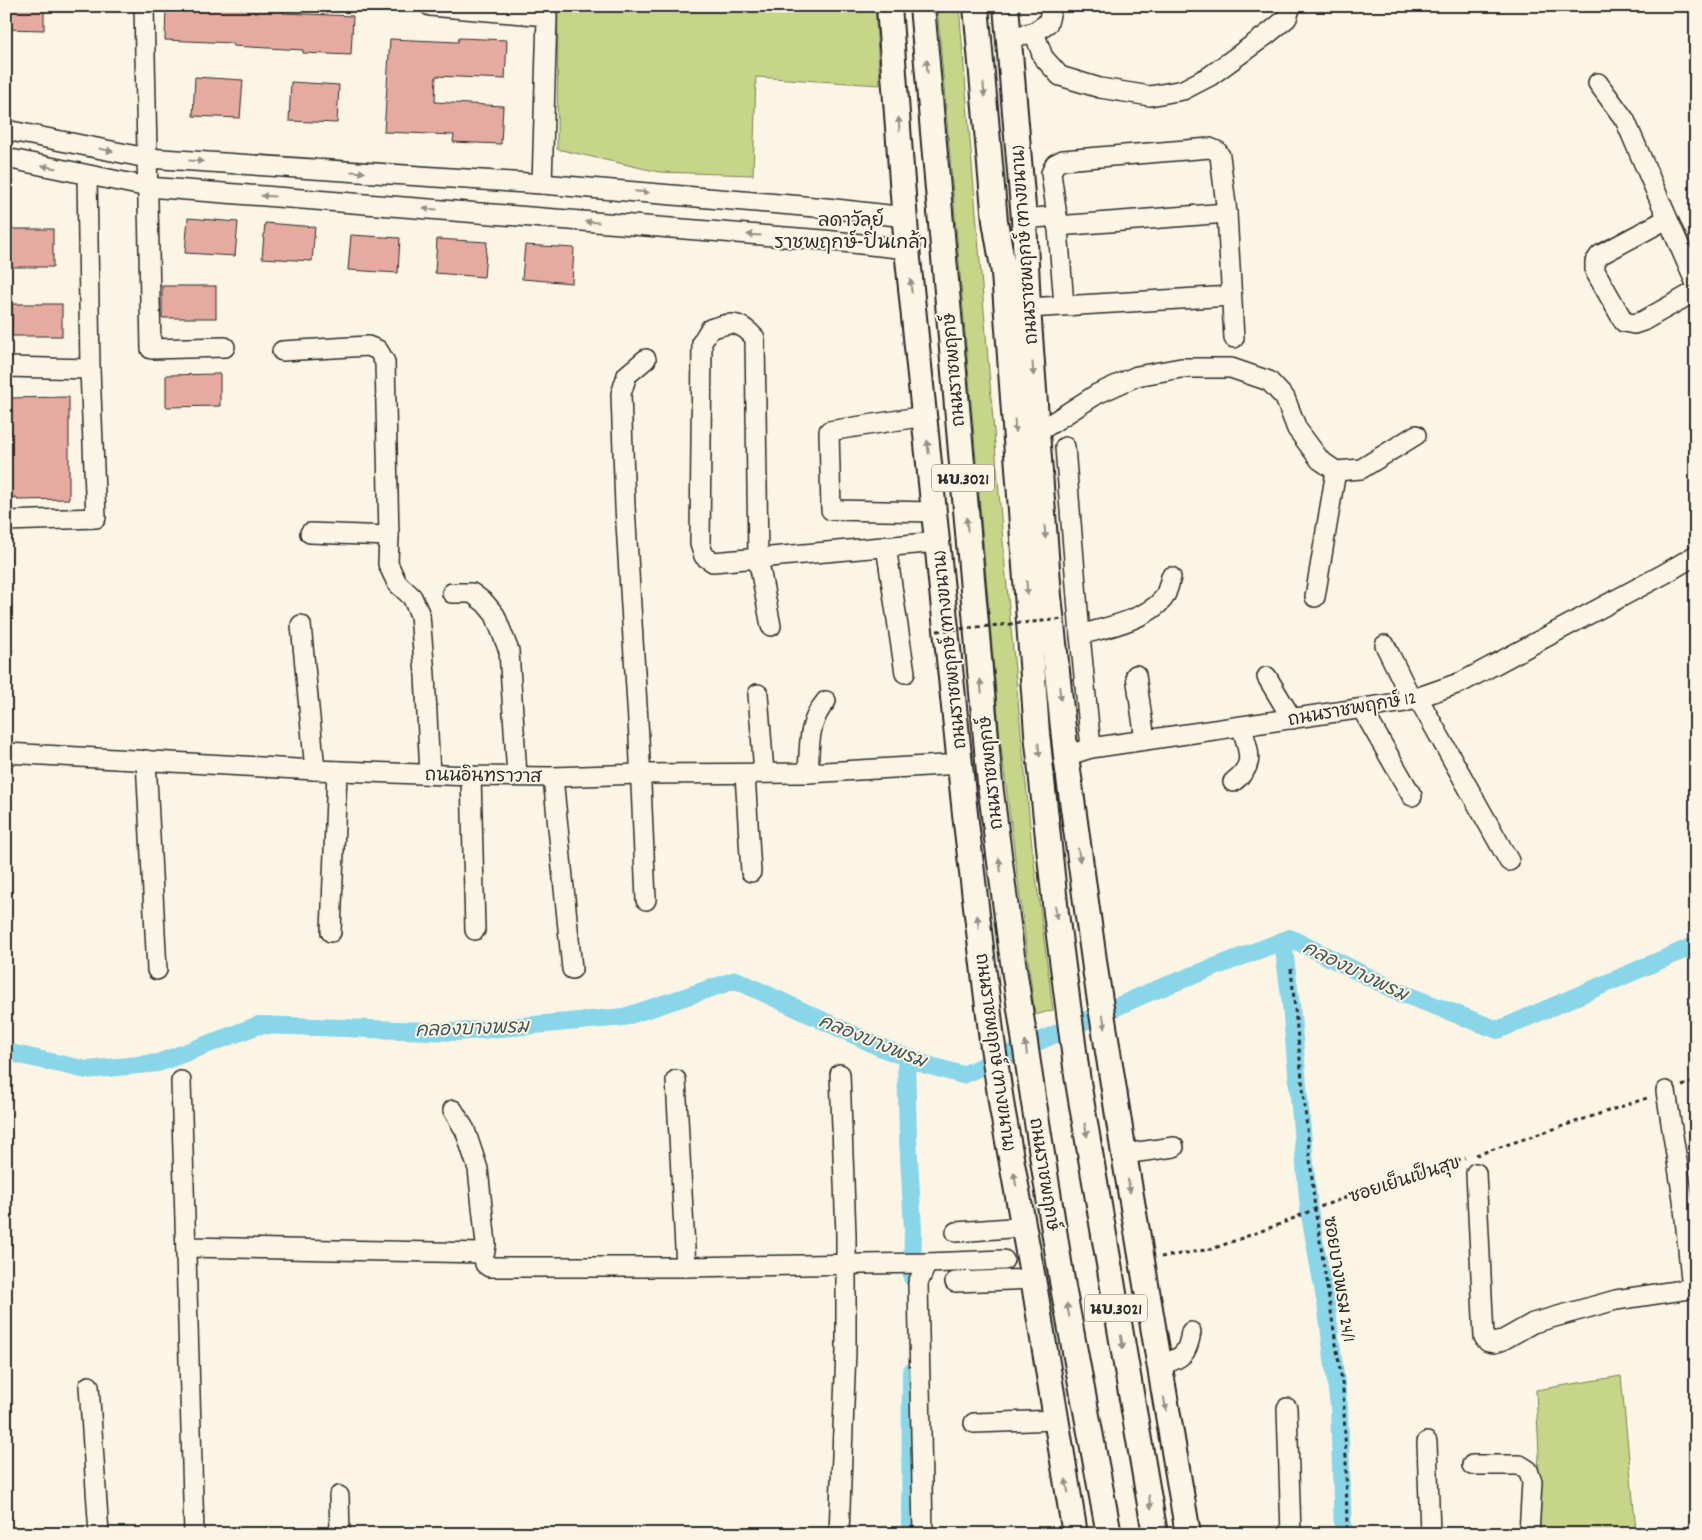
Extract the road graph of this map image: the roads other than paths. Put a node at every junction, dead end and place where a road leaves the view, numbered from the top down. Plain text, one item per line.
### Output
1 (144, 6) edge
2 (430, 6) edge
3 (890, 6) edge
4 (904, 6) edge
5 (922, 6) edge
6 (976, 6) edge
7 (1006, 6) edge
8 (1052, 6) edge
9 (1291, 6) edge
10 (1034, 32) junction
11 (1009, 49) junction
12 (1598, 83) dead end
13 (6, 130) edge
14 (6, 158) edge
15 (147, 158) junction
16 (87, 175) junction
17 (542, 184) junction
18 (148, 187) junction
19 (1227, 213) junction
20 (906, 217) junction
21 (1024, 219) junction
22 (1667, 219) junction
23 (1057, 221) junction
24 (907, 249) junction
25 (943, 260) junction
26 (1004, 273) junction
27 (1696, 284) edge
28 (1696, 291) edge
29 (1232, 296) junction
30 (1064, 306) junction
31 (1028, 308) junction
32 (1234, 338) dead end
33 (225, 347) dead end
34 (282, 351) dead end
35 (646, 359) dead end
36 (6, 367) edge
37 (90, 369) junction
38 (925, 416) junction
39 (1038, 432) junction
40 (1416, 435) dead end
41 (1065, 447) dead end
42 (1336, 471) junction
43 (935, 512) junction
44 (6, 521) edge
45 (310, 533) dead end
46 (389, 536) junction
47 (938, 542) junction
48 (886, 546) junction
49 (1696, 555) edge
50 (758, 558) junction
51 (1171, 577) dead end
52 (452, 593) dead end
53 (1316, 597) dead end
54 (300, 625) dead end
55 (771, 626) dead end
56 (1080, 635) junction
57 (1386, 645) dead end
58 (904, 673) dead end
59 (1136, 675) dead end
60 (1267, 677) dead end
61 (758, 694) dead end
62 (1415, 699) junction
63 (826, 701) dead end
64 (1362, 709) junction
65 (1292, 719) junction
66 (1242, 727) junction
67 (1145, 740) junction
68 (1091, 748) junction
69 (6, 753) edge
70 (1066, 756) junction
71 (146, 760) junction
72 (960, 764) junction
73 (315, 770) junction
74 (337, 771) junction
75 (430, 774) junction
76 (640, 774) junction
77 (754, 774) junction
78 (808, 774) junction
79 (471, 776) junction
80 (517, 776) junction
81 (553, 777) junction
82 (1233, 782) dead end
83 (1412, 796) dead end
84 (1509, 861) dead end
85 (750, 872) dead end
86 (646, 900) dead end
87 (475, 930) dead end
88 (331, 932) dead end
89 (572, 968) dead end
90 (157, 970) dead end
91 (840, 1074) dead end
92 (676, 1080) dead end
93 (181, 1081) dead end
94 (1666, 1091) road end
95 (453, 1110) dead end
96 (1174, 1147) dead end
97 (1124, 1154) junction
98 (1472, 1162) road end
99 (1024, 1227) junction
100 (956, 1232) dead end
101 (186, 1247) junction
102 (483, 1253) junction
103 (1004, 1260) dead end
104 (920, 1263) junction
105 (846, 1264) junction
106 (686, 1267) junction
107 (955, 1282) dead end
108 (1034, 1285) junction
109 (1694, 1289) edge
110 (1190, 1332) dead end
111 (1158, 1366) junction
112 (89, 1386) dead end
113 (1287, 1408) dead end
114 (1056, 1420) junction
115 (974, 1423) dead end
116 (1427, 1442) dead end
117 (1093, 1444) junction
118 (1472, 1465) dead end
119 (339, 1496) dead end
120 (99, 1534) edge
121 (194, 1534) edge
122 (340, 1534) edge
123 (840, 1534) edge
124 (923, 1534) edge
125 (1075, 1534) edge
126 (1109, 1534) edge
127 (1155, 1534) edge
128 (1188, 1534) edge
129 (1291, 1534) edge
130 (1430, 1534) edge
131 (1529, 1534) edge

1 - 15 street
2 - 17 street
20 -> 3 main road, ถนนราชพฤกษ์ (ทางขนาน) / นบ.3021
4 - 25 main road
25 -> 5 main road, ถนนราชพฤกษ์ / นบ.3021
6 -> 26 main road, นบ.3021
7 - 11 main road, ถนนราชพฤกษ์ (ทางขนาน) / นบ.3021
8 - 10 street
9 - 10 street
10 - 11 street
11 - 21 main road, ถนนราชพฤกษ์ (ทางขนาน) / นบ.3021
11 - 26 main road
12 - 22 street
13 -> 15 street
16 -> 14 street
15 -> 17 street
15 - 18 street
16 - 18 street
16 - 37 street
17 -> 20 street
24 -> 18 street
18 - 33 street
19 - 23 street
19 - 23 street
19 - 29 street
20 - 24 main road, ถนนราชพฤกษ์ (ทางขนาน) / นบ.3021
21 - 23 street
21 - 31 main road, ถนนราชพฤกษ์ (ทางขนาน) / นบ.3021
22 - 27 street
22 - 28 street
23 - 30 street
38 -> 24 main road, ถนนราชพฤกษ์ (ทางขนาน) / นบ.3021
117 -> 25 main road, ถนนราชพฤกษ์ / นบ.3021
26 -> 127 main road, นบ.3021
29 - 30 street
29 - 32 street
30 - 31 street
31 -> 39 main road, ถนนราชพฤกษ์ (ทางขนาน) / นบ.3021
34 - 46 street
35 - 76 street
36 - 37 street
37 - 44 street
43 -> 38 main road, ถนนราชพฤกษ์ (ทางขนาน) / นบ.3021
38 - 43 street
39 - 42 street
39 -> 70 main road, ถนนราชพฤกษ์ (ทางขนาน) / นบ.3021
40 - 42 street
41 - 56 street
42 - 53 street
43 - 47 main road, ถนนราชพฤกษ์ (ทางขนาน) / นบ.3021
45 - 46 street
46 - 75 street
47 - 48 street
47 - 72 main road, ถนนราชพฤกษ์ (ทางขนาน) / นบ.3021
48 - 50 street
48 - 58 street
49 - 62 street, ถนนราชพฤกษ์ 12
50 - 50 street
50 - 55 street
51 - 56 street
52 - 80 street
54 - 73 street
56 - 68 street
57 - 62 street
59 - 67 street
60 - 65 street
61 - 77 street
62 - 64 street, ถนนราชพฤกษ์ 12
62 - 84 street
63 - 78 street
64 - 65 street, ถนนราชพฤกษ์ 12
64 - 83 street
65 - 66 street, ถนนราชพฤกษ์ 12
66 - 67 street, ถนนราชพฤกษ์ 12
66 - 82 street
67 - 68 street, ถนนราชพฤกษ์ 12
68 - 70 street, ถนนราชพฤกษ์ 12
69 - 71 street, ถนนอินทราวาส
70 -> 97 main road, ถนนราชพฤกษ์ (ทางขนาน) / นบ.3021
71 - 73 street, ถนนอินทราวาส
71 - 90 street
72 - 78 street, ถนนอินทราวาส
99 -> 72 main road, ถนนราชพฤกษ์ (ทางขนาน) / นบ.3021
73 - 74 street, ถนนอินทราวาส
74 - 75 street, ถนนอินทราวาส
74 - 88 street
75 - 79 street, ถนนอินทราวาส
76 - 77 street, ถนนอินทราวาส
76 - 81 street, ถนนอินทราวาส
76 - 86 street
77 - 78 street, ถนนอินทราวาส
77 - 85 street
79 - 80 street, ถนนอินทราวาส
79 - 87 street
80 - 81 street, ถนนอินทราวาส
81 - 89 street
91 - 105 street
92 - 106 street
93 - 101 street
94 - 109 street
95 - 102 street
96 - 97 street
97 -> 111 main road, ถนนราชพฤกษ์ (ทางขนาน) / นบ.3021
98 - 109 street
99 - 100 street
99 - 108 main road, ถนนราชพฤกษ์ (ทางขนาน) / นบ.3021
99 - 117 main road
101 - 102 street
101 - 121 street
102 - 106 street
103 - 104 street
104 - 105 street
104 - 124 street
105 - 106 street
105 - 123 street
107 - 108 street
108 - 114 main road, นบ.3021
110 - 111 street
111 -> 128 main road, นบ.3021
112 - 120 street
113 - 129 street
114 - 115 street
125 -> 114 main road, นบ.3021
116 - 130 street
117 - 126 main road, ถนนราชพฤกษ์ / นบ.3021
118 - 131 street
119 - 122 street

